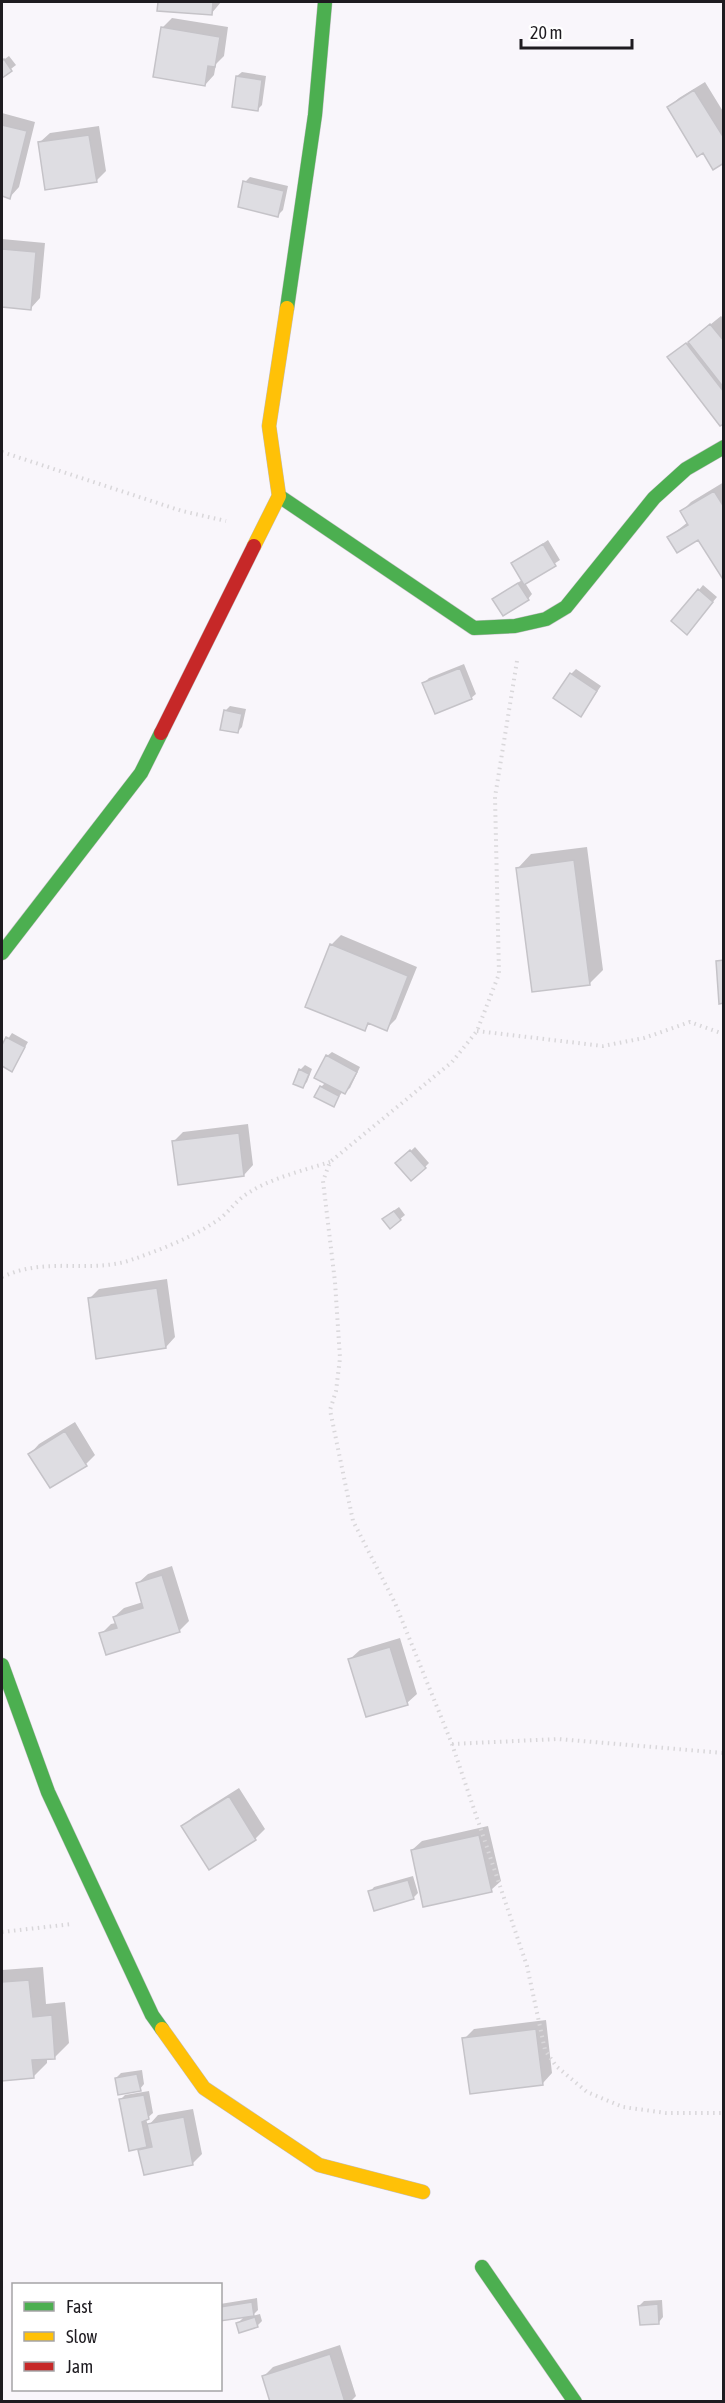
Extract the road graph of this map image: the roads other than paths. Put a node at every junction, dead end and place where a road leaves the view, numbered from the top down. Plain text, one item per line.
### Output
1 (325, 2) edge
2 (723, 447) edge
3 (279, 496) junction
4 (2, 953) edge
5 (2, 1665) edge
6 (423, 2192) dead end
7 (482, 2268) dead end
8 (575, 2402) edge

1 - 3 street
2 - 3 street
3 - 4 street
5 - 6 street
7 - 8 street

